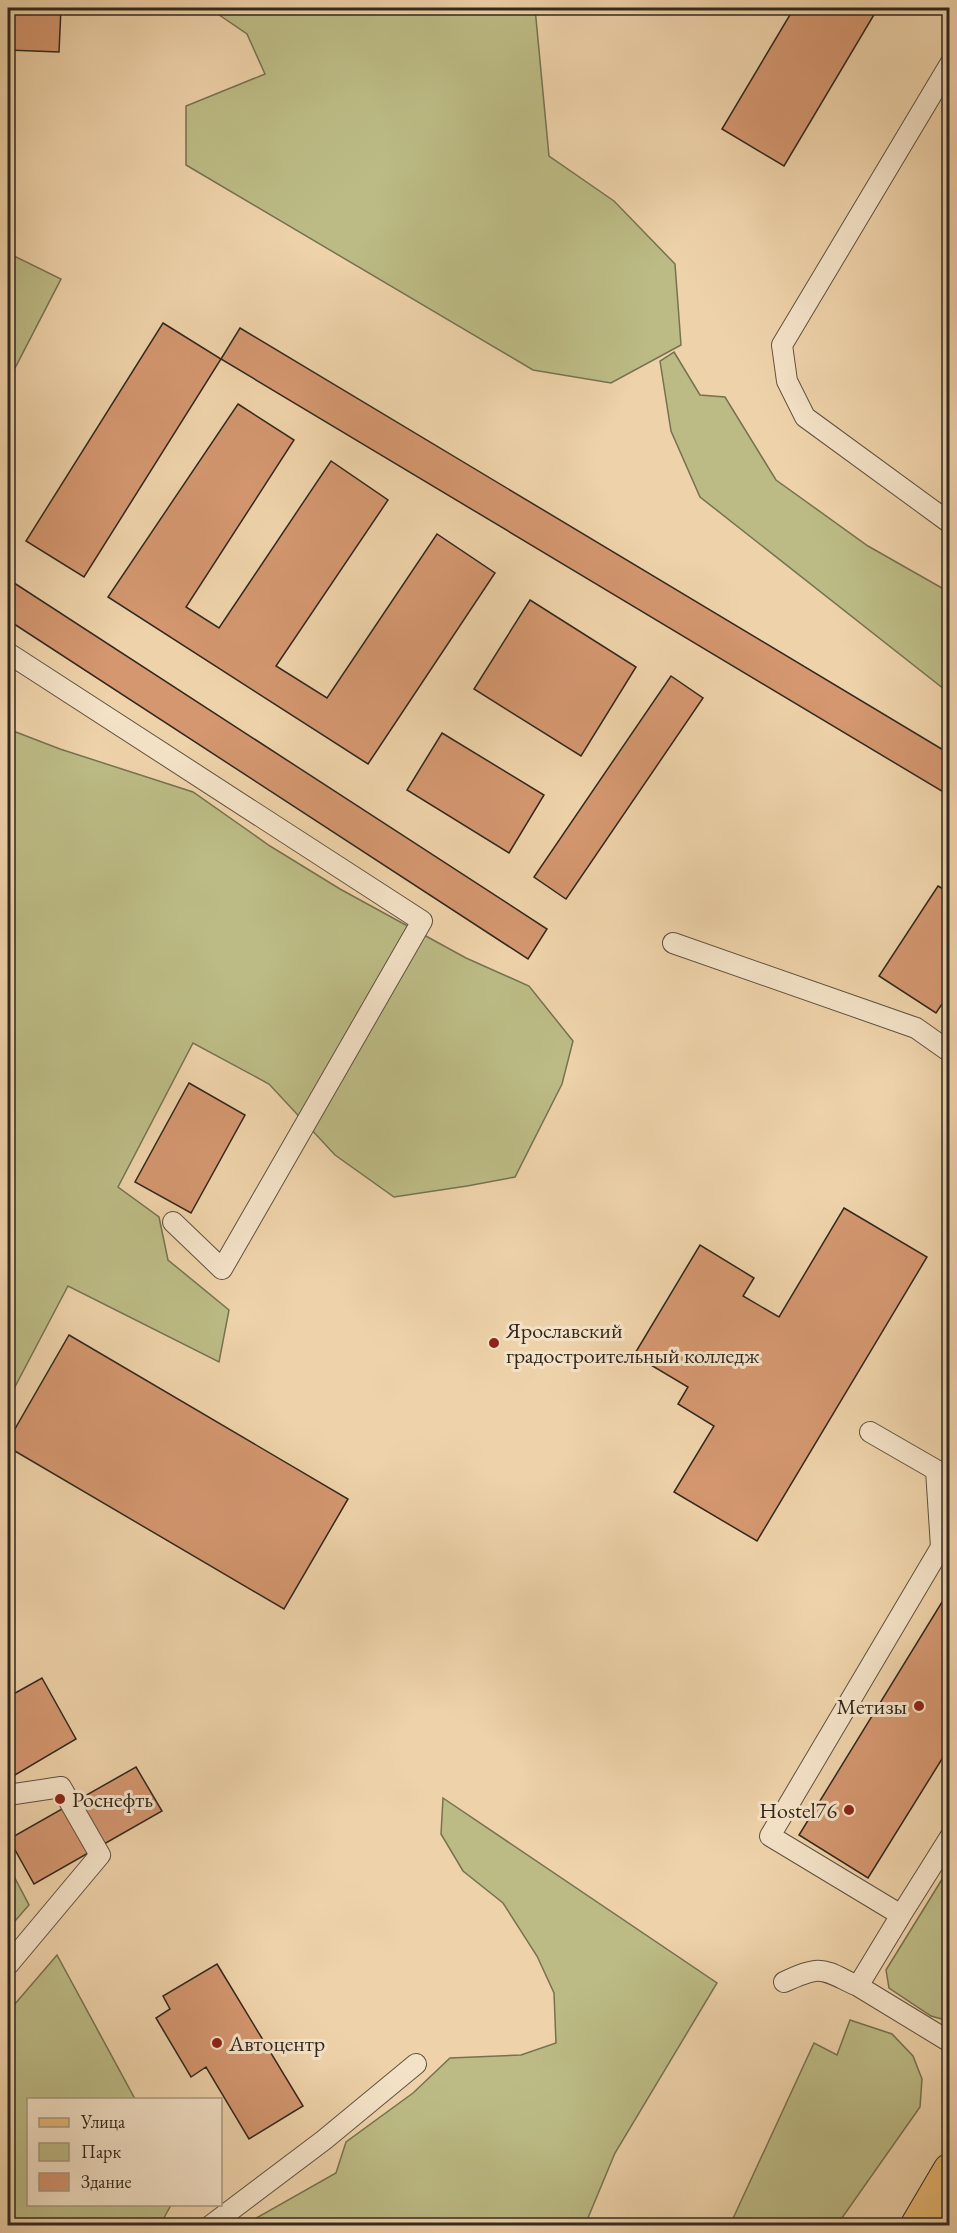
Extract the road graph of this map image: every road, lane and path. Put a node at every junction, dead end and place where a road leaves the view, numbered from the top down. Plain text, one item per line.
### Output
1 (950, 64) edge
2 (950, 523) edge
3 (8, 653) edge
4 (673, 943) dead end
5 (950, 1052) edge
6 (173, 1222) dead end
7 (870, 1432) dead end
8 (945, 1549) edge
9 (8, 1795) edge
10 (950, 1837) edge
11 (901, 1915) junction
12 (8, 1965) edge
13 (784, 1982) dead end
14 (858, 1986) junction
15 (950, 2042) edge
16 (416, 2064) dead end
17 (950, 2170) edge
18 (210, 2226) edge
19 (917, 2226) edge

1 - 2 lane
3 - 6 lane
4 - 5 lane
7 - 8 lane
8 - 11 lane
9 - 12 lane
10 - 11 lane
11 - 14 lane
13 - 14 lane
14 - 15 lane
16 - 18 lane
17 - 19 main road

